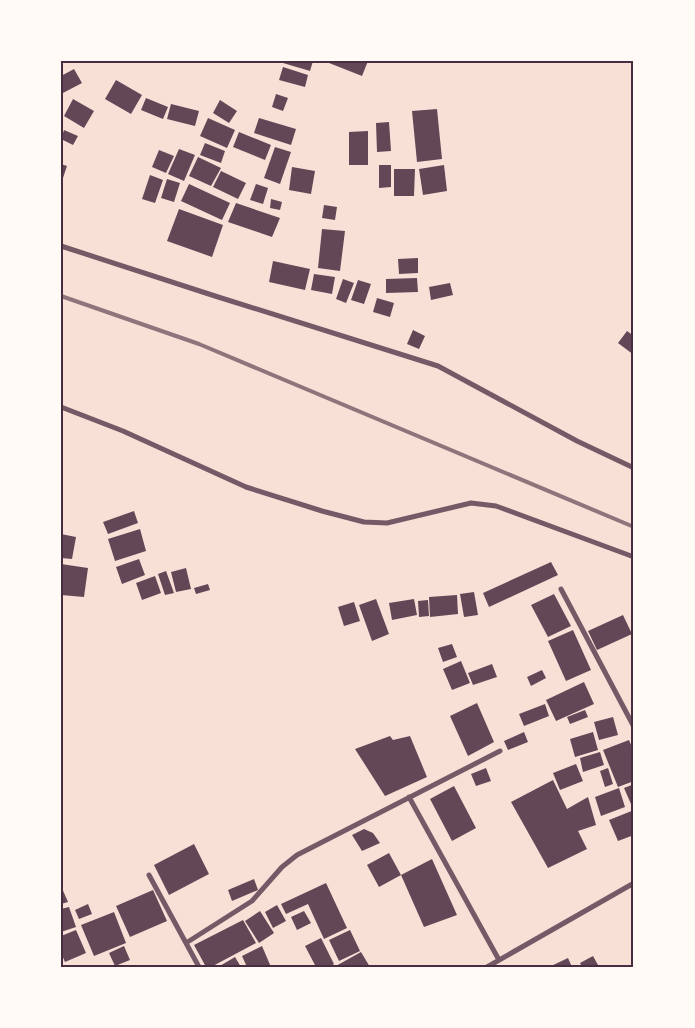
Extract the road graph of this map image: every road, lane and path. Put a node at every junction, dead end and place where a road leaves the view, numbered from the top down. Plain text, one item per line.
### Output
1 (61, 246) edge
2 (61, 407) edge
3 (634, 468) edge
4 (634, 557) edge
5 (561, 588) dead end
6 (634, 727) edge
7 (500, 751) dead end
8 (409, 797) junction
9 (149, 875) dead end
10 (634, 883) edge
11 (186, 943) junction
12 (499, 960) junction
13 (199, 967) edge
14 (486, 967) edge

1 - 3 street
2 - 4 street
5 - 6 street
7 - 8 street
8 - 11 street
8 - 12 street
9 - 11 street
10 - 12 street
11 - 13 street
12 - 14 street

